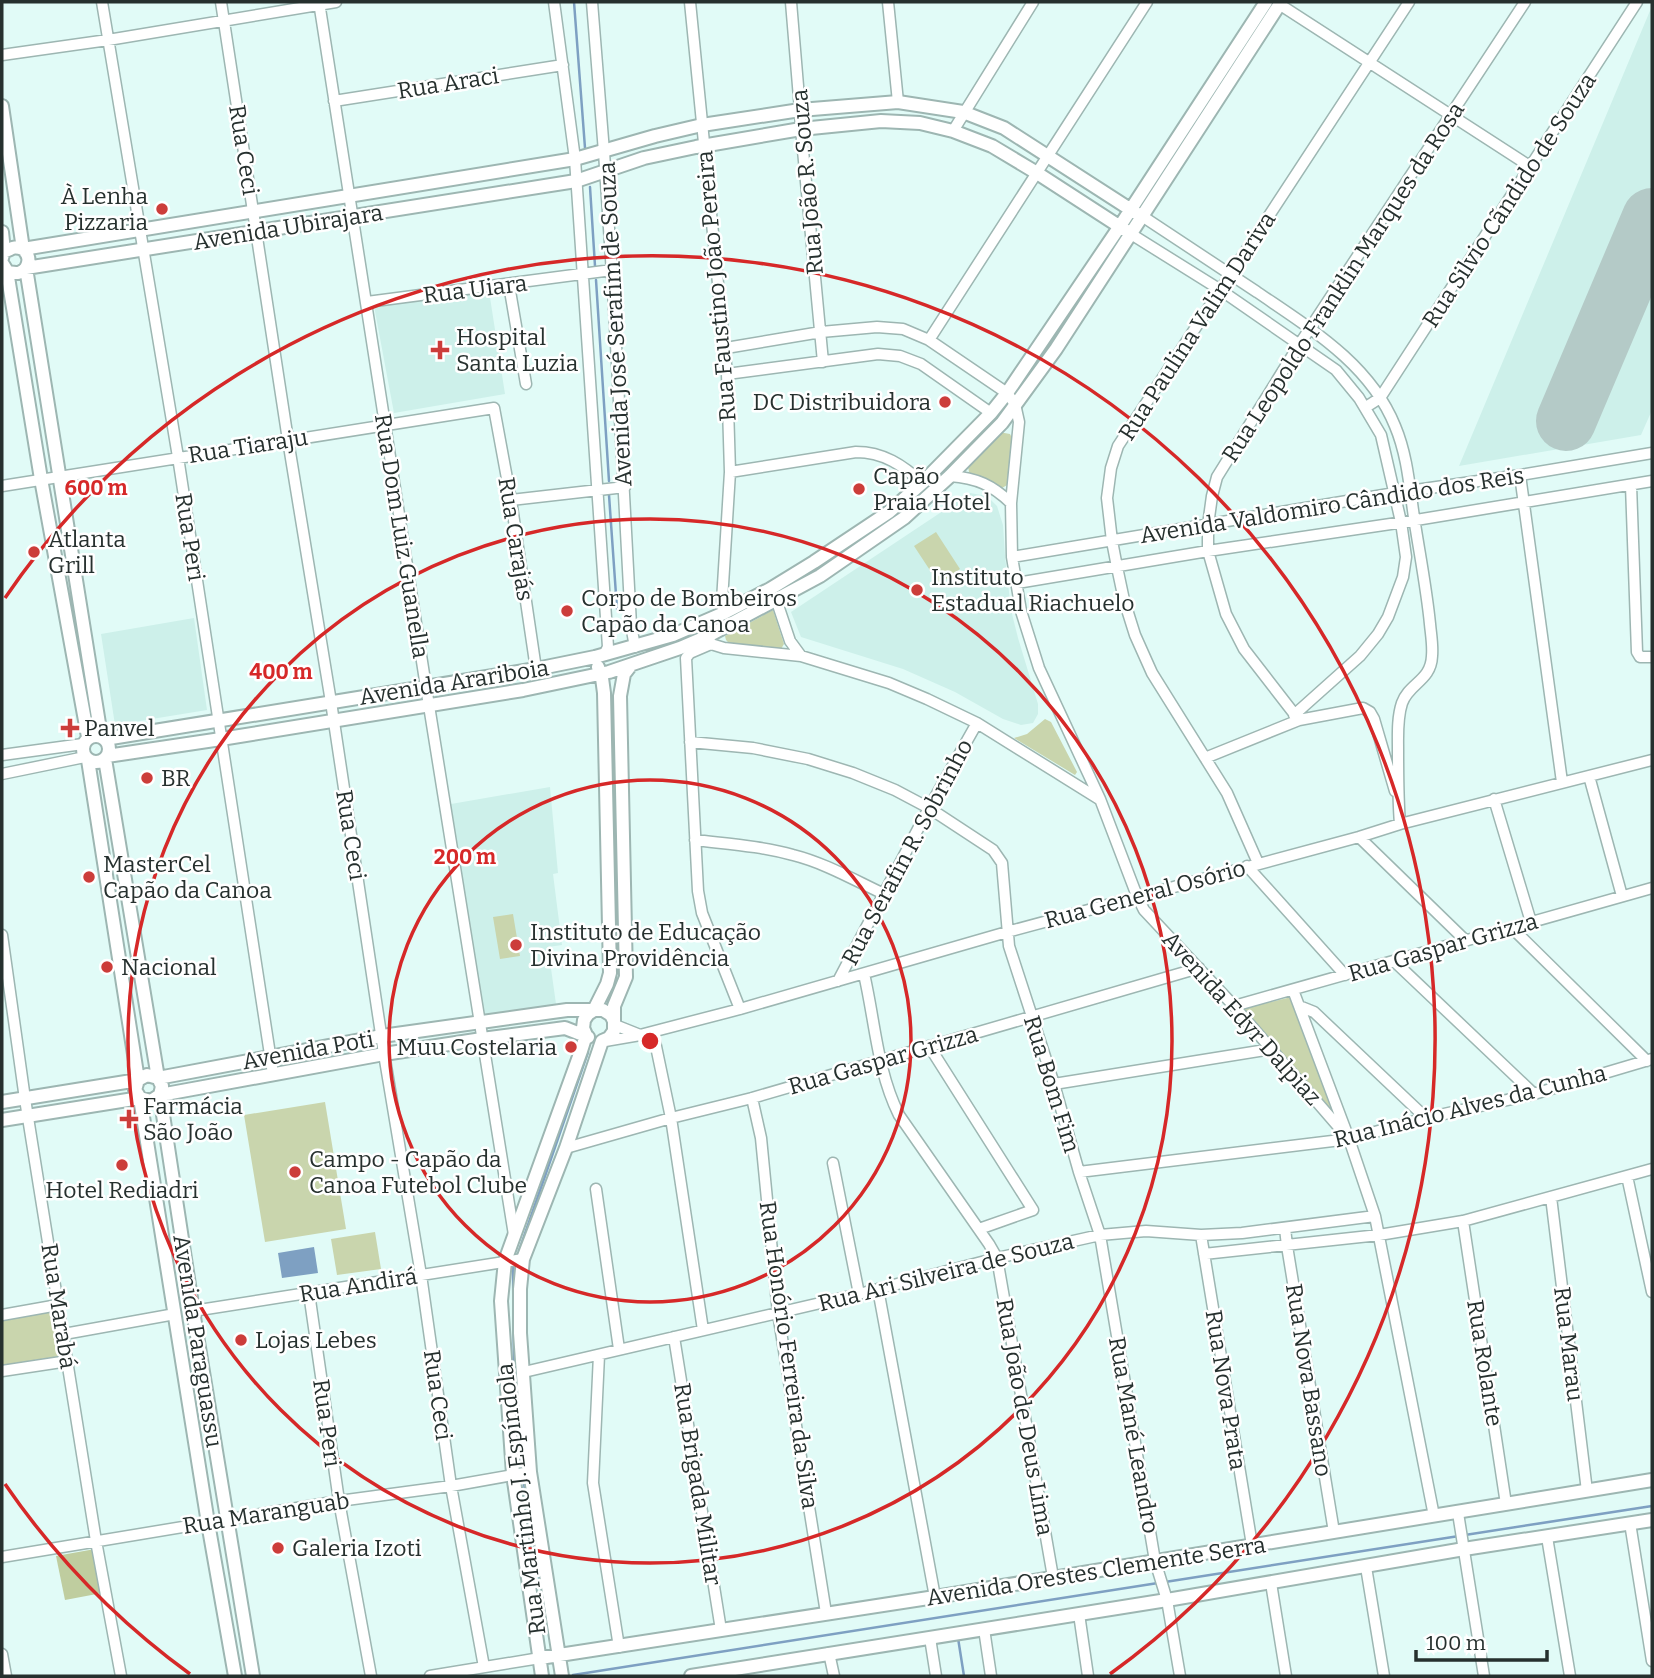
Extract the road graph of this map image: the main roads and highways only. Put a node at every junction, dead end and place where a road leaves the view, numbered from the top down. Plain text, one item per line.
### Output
1 (1275, 2) edge
2 (2, 106) edge
3 (1130, 210) junction
4 (1142, 216) junction
5 (1126, 230) junction
6 (2, 232) edge
7 (23, 249) junction
8 (3, 261) edge
9 (26, 268) junction
10 (635, 647) junction
11 (604, 655) junction
12 (631, 665) junction
13 (521, 672) junction
14 (600, 673) junction
15 (490, 677) junction
16 (523, 690) junction
17 (399, 691) junction
18 (493, 695) junction
19 (286, 709) junction
20 (402, 710) junction
21 (289, 728) junction
22 (92, 746) junction
23 (106, 757) junction
24 (594, 1010) junction
25 (614, 1023) junction
26 (586, 1035) junction
27 (603, 1041) junction
28 (158, 1078) junction
29 (138, 1080) junction
30 (160, 1095) junction
31 (140, 1098) junction
32 (2, 1102) edge
33 (2, 1120) edge
34 (1652, 1480) edge
35 (1652, 1520) edge
36 (559, 1656) junction
37 (540, 1658) junction
38 (730, 1673) edge
39 (235, 1676) edge
40 (253, 1676) edge
41 (542, 1676) edge
42 (562, 1676) edge
43 (691, 1676) edge

1 - 3 main road
1 - 4 main road
2 - 7 main road, Avenida Paraguassu
3 - 4 main road, Avenida Ubirajara
3 - 5 main road
3 - 7 main road, Avenida Ubirajara
4 - 5 main road
5 - 9 main road, Avenida Ubirajara
5 - 10 main road, Avenida Arariboia
5 - 12 main road, Avenida Arariboia
6 - 8 main road, Avenida Paraguassu
7 - 8 main road, Avenida Ubirajara
7 - 9 main road, Avenida Paraguassu
8 - 9 main road, Avenida Ubirajara
8 - 22 main road, Avenida Paraguassu
9 - 22 main road, Avenida Paraguassu
10 - 11 main road, Avenida Arariboia
10 - 12 main road, Rua Martinho J. Espíndola
11 - 13 main road, Avenida Arariboia
11 - 14 main road, Rua Martinho J. Espíndola
12 - 14 main road, Avenida Arariboia
12 - 25 main road, Rua Martinho J. Espíndola
13 - 15 main road, Avenida Arariboia
13 - 16 main road
14 - 16 main road, Avenida Arariboia
14 - 24 main road, Rua Martinho J. Espíndola
15 - 17 main road, Avenida Arariboia
15 - 18 main road
16 - 18 main road, Avenida Arariboia
17 - 19 main road, Avenida Arariboia
17 - 20 main road
18 - 20 main road, Avenida Arariboia
19 - 21 main road
19 - 22 main road, Avenida Arariboia
20 - 21 main road, Avenida Arariboia
21 - 23 main road, Avenida Arariboia
22 - 23 main road, Avenida Arariboia
22 - 23 main road, Avenida Paraguassu
22 - 29 main road, Avenida Paraguassu
23 - 28 main road, Avenida Paraguassu
24 - 25 main road
24 - 26 main road, Rua Martinho J. Espíndola
24 - 28 main road, Avenida Poti
25 - 27 main road, Rua Martinho J. Espíndola
26 - 27 main road, Avenida Poti
26 - 30 main road, Avenida Poti
26 - 37 main road, Rua Martinho J. Espíndola
27 - 36 main road, Rua Martinho J. Espíndola
28 - 29 main road, Avenida Poti
28 - 30 main road, Avenida Paraguassu
29 - 31 main road, Avenida Paraguassu
29 - 32 main road, Avenida Poti
30 - 31 main road, Avenida Poti
30 - 40 main road, Avenida Paraguassu
31 - 33 main road, Avenida Poti
31 - 39 main road, Avenida Paraguassu
34 - 36 main road, Avenida Orestes Clemente Serra
35 - 38 main road, Avenida Orestes Clemente Serra
36 - 37 main road, Avenida Orestes Clemente Serra
36 - 42 main road, Rua Martinho J. Espíndola
37 - 41 main road, Rua Martinho J. Espíndola
38 - 43 main road, Avenida Orestes Clemente Serra

